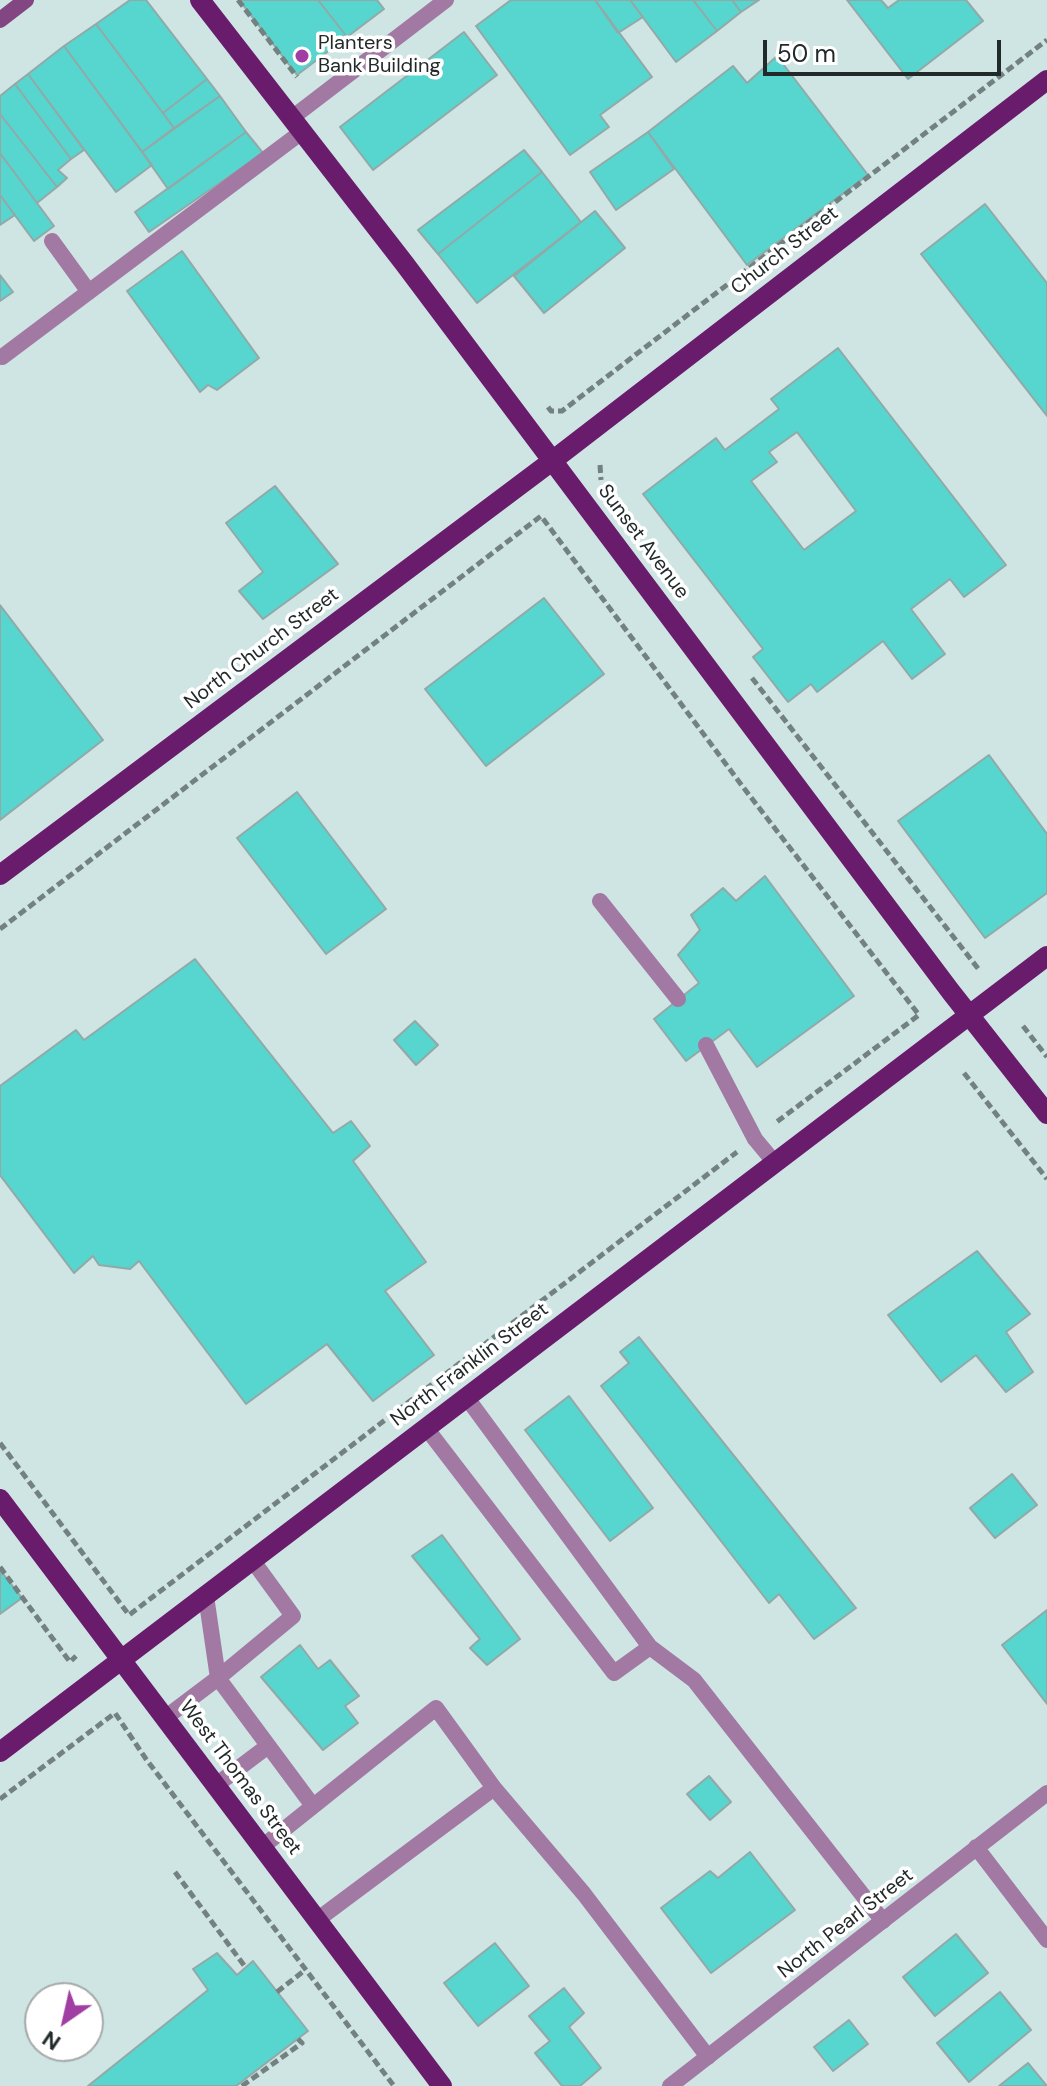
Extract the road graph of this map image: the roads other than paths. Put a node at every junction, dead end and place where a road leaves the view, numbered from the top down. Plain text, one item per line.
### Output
1 (26, 0) edge
2 (200, 0) edge
3 (446, 0) edge
4 (0, 20) edge
5 (1047, 80) edge
6 (298, 124) junction
7 (52, 241) dead end
8 (89, 292) junction
9 (2, 357) dead end
10 (552, 461) junction
11 (0, 875) edge
12 (600, 901) dead end
13 (1047, 956) edge
14 (678, 999) dead end
15 (969, 1015) junction
16 (706, 1045) dead end
17 (1047, 1114) edge
18 (775, 1163) junction
19 (467, 1398) junction
20 (427, 1429) junction
21 (0, 1499) edge
22 (253, 1561) junction
23 (206, 1596) junction
24 (650, 1647) junction
25 (121, 1660) junction
26 (218, 1678) junction
27 (165, 1718) junction
28 (268, 1746) junction
29 (0, 1752) edge
30 (215, 1786) junction
31 (494, 1788) junction
32 (1047, 1793) edge
33 (313, 1806) junction
34 (262, 1847) junction
35 (976, 1847) junction
36 (317, 1920) junction
37 (883, 1921) junction
38 (1047, 1940) edge
39 (708, 2057) junction
40 (442, 2086) edge
41 (670, 2086) edge

1 - 4 street
2 - 6 main road, Sunset Avenue
3 - 6 street
5 - 10 main road, Church Street
6 - 8 street
6 - 10 main road, Sunset Avenue
7 - 8 street
8 - 9 street
10 - 11 main road, North Church Street
10 - 15 main road, Sunset Avenue
12 - 14 street
13 - 15 main road, North Franklin Street
15 - 17 main road, Sunset Avenue
15 - 18 main road, North Franklin Street
16 - 18 street
18 - 19 main road, North Franklin Street
19 - 20 main road, North Franklin Street
19 - 24 street
20 - 22 main road, North Franklin Street
20 - 24 street
21 - 25 main road, West Thomas Street
22 - 23 main road, North Franklin Street
22 - 26 street
23 - 25 main road, North Franklin Street
23 - 26 street
24 - 37 street
25 - 27 main road, West Thomas Street
25 - 29 main road, North Franklin Street
26 - 27 street
26 - 28 street
27 - 30 main road, West Thomas Street
28 - 30 street
28 - 33 street
30 - 34 main road, West Thomas Street
31 - 33 street
31 - 36 street
31 - 39 street
32 - 35 street, North Pearl Street
33 - 34 street
34 - 36 main road, West Thomas Street
35 - 37 street, North Pearl Street
35 - 38 street
36 - 40 main road, West Thomas Street
37 - 39 street, North Pearl Street
39 - 41 street, North Pearl Street

